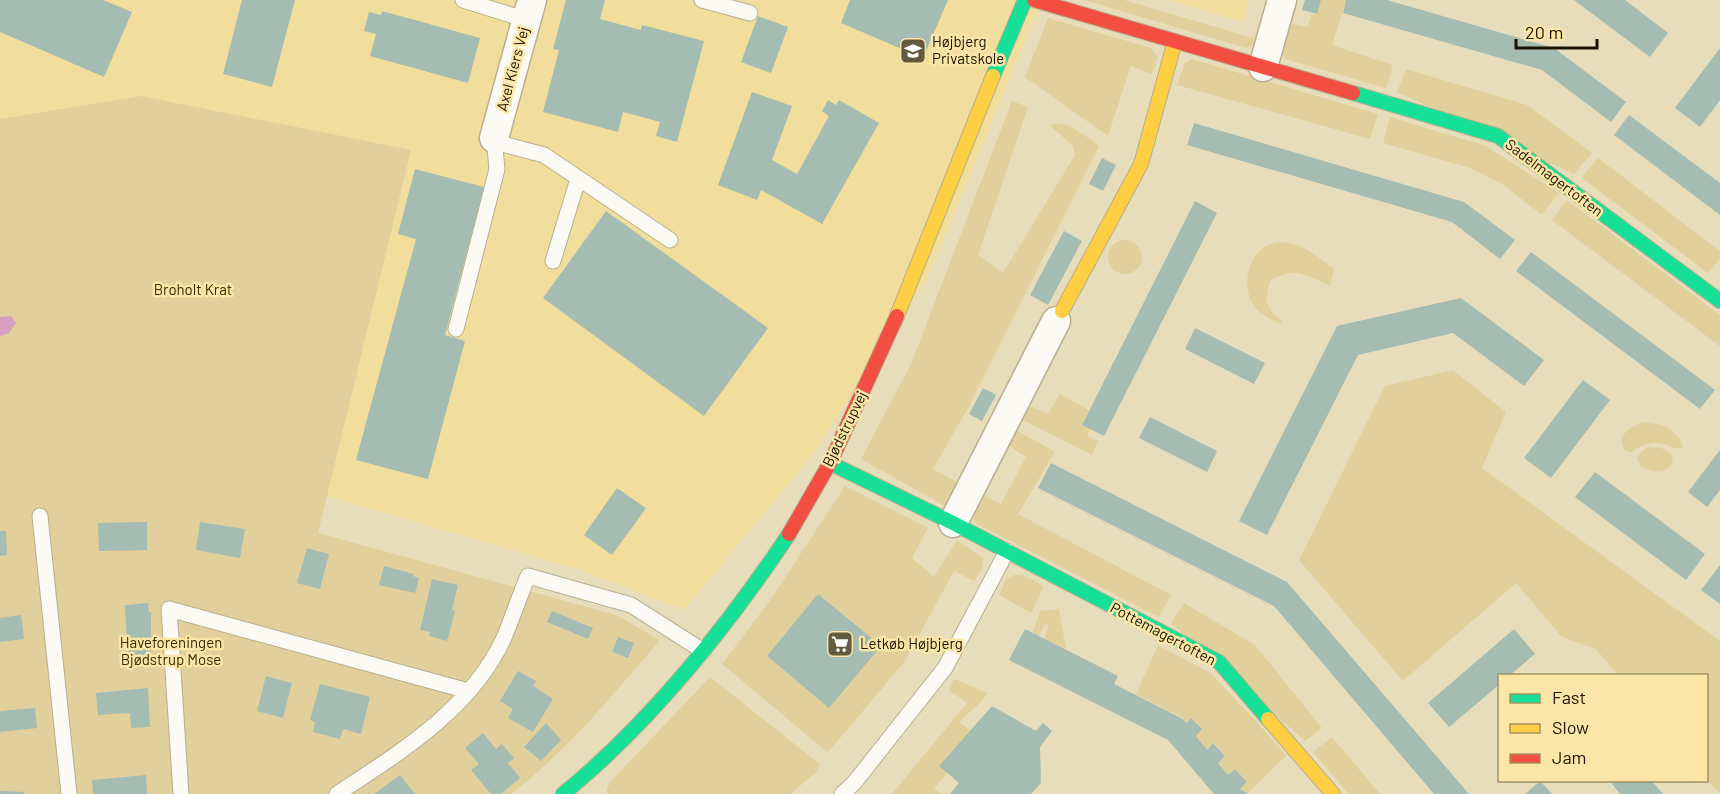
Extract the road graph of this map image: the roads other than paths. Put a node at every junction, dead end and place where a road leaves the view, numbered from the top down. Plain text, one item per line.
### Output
1 (463, 0) edge
2 (702, 0) edge
3 (1024, 0) edge
4 (1034, 0) edge
5 (1282, 0) edge
6 (530, 10) edge
7 (750, 13) dead end
8 (1175, 41) junction
9 (1263, 67) junction
10 (494, 140) junction
11 (578, 178) junction
12 (670, 240) dead end
13 (553, 261) dead end
14 (1720, 301) edge
15 (1059, 316) joint
16 (456, 329) dead end
17 (830, 463) junction
18 (40, 516) dead end
19 (953, 523) junction
20 (1006, 551) junction
21 (703, 651) junction
22 (468, 691) junction
23 (586, 774) junction
24 (69, 794) edge
25 (181, 794) edge
26 (337, 794) edge
27 (563, 794) edge
28 (588, 794) edge
29 (842, 794) edge
30 (1333, 794) edge

1 - 6 lane
2 - 7 lane
3 - 17 street, Bjødstrupvej
4 - 8 street, Sadelmagertoften
5 - 9 street
6 - 10 street, Axel Kiers Vej
8 - 9 street, Sadelmagertoften
8 - 15 street
9 - 14 street, Sadelmagertoften
10 - 11 lane
10 - 16 lane
11 - 12 lane
11 - 13 lane
15 - 19 street
17 - 19 street, Pottemagertoften
17 - 21 street, Bjødstrupvej
18 - 24 lane
19 - 20 street, Pottemagertoften
20 - 29 lane
20 - 30 street, Pottemagertoften
21 - 22 lane
21 - 23 street, Bjødstrupvej
22 - 25 lane
22 - 26 lane
23 - 27 street, Bjødstrupvej
23 - 28 lane

